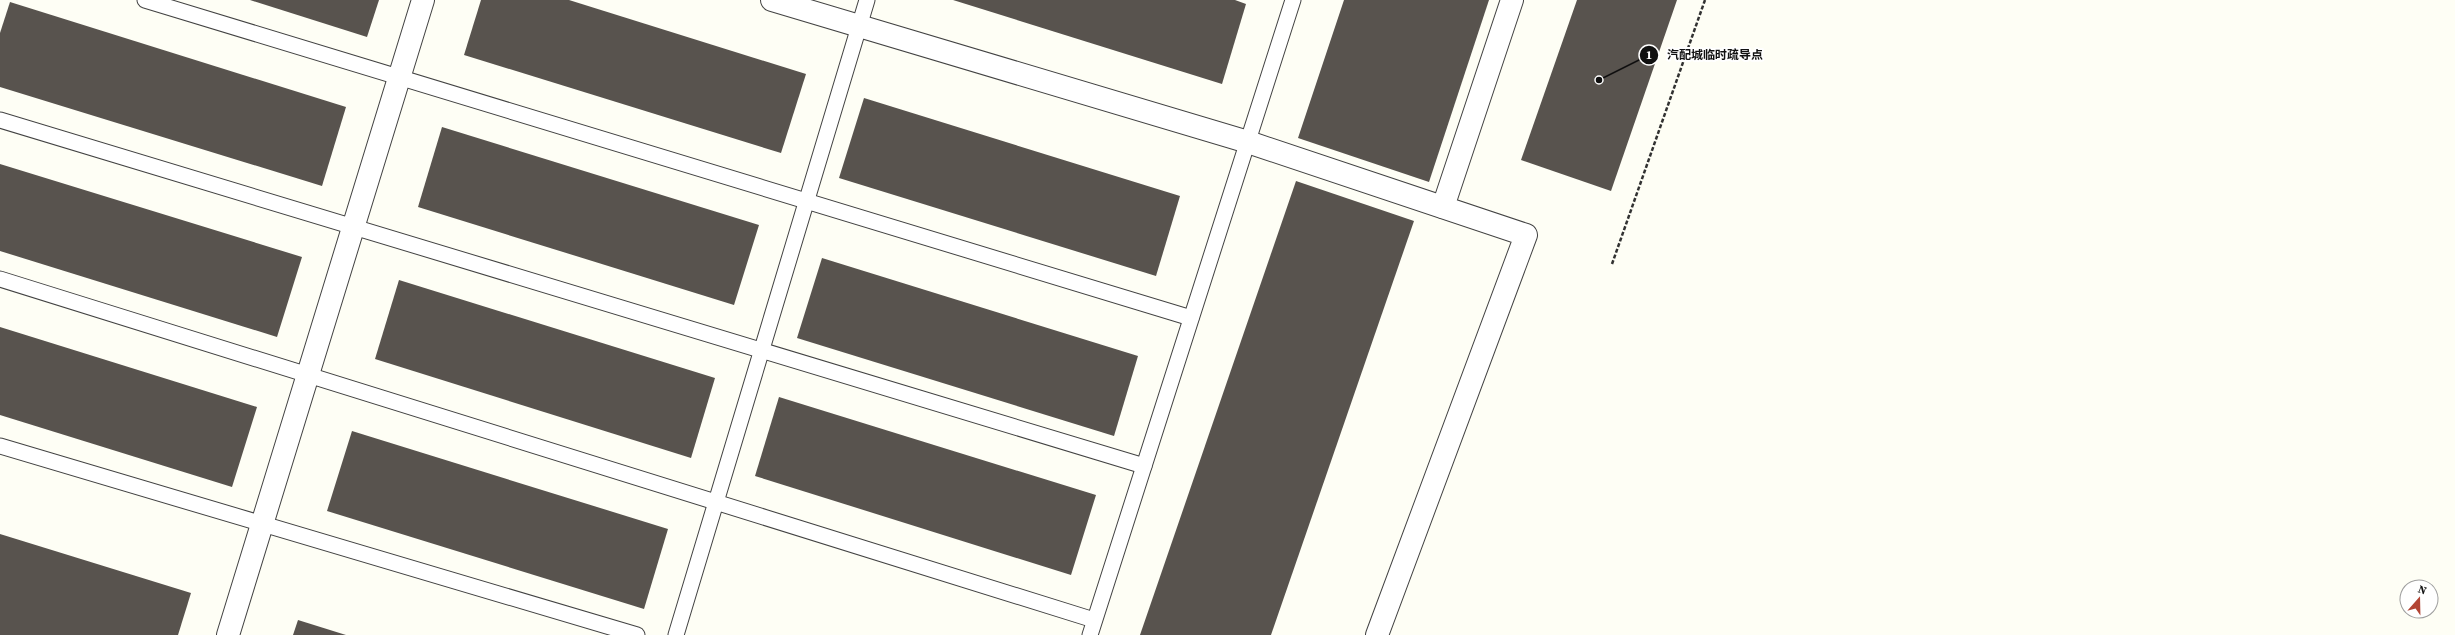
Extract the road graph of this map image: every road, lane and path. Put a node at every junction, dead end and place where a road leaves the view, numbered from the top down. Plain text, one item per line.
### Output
1 (145, 0) edge
2 (423, 0) edge
3 (772, 0) edge
4 (867, 0) edge
5 (1293, 0) edge
6 (1512, 0) edge
7 (1705, 0) edge
8 (859, 26) junction
9 (399, 77) junction
10 (0, 120) edge
11 (1248, 142) junction
12 (806, 201) junction
13 (1443, 207) junction
14 (353, 227) junction
15 (1612, 264) dead end
16 (0, 279) edge
17 (1191, 318) junction
18 (762, 350) junction
19 (308, 375) junction
20 (0, 446) edge
21 (1144, 466) junction
22 (716, 503) junction
23 (262, 524) junction
24 (1094, 620) junction
25 (228, 635) edge
26 (637, 635) edge
27 (676, 635) edge
28 (1090, 635) edge
29 (1377, 635) edge

1 - 9 lane
2 - 9 street
3 - 8 street
4 - 8 lane
5 - 11 lane
6 - 13 street
7 - 15 path
8 - 11 street
8 - 12 lane
9 - 12 lane
9 - 14 street
10 - 14 lane
11 - 13 street
11 - 17 lane
12 - 17 lane
12 - 18 lane
13 - 29 street
14 - 18 lane
14 - 19 street
16 - 19 lane
17 - 21 lane
18 - 21 lane
18 - 22 lane
19 - 22 lane
19 - 23 street
20 - 23 lane
21 - 24 lane
22 - 24 lane
22 - 27 lane
23 - 25 street
23 - 26 lane
24 - 28 lane

